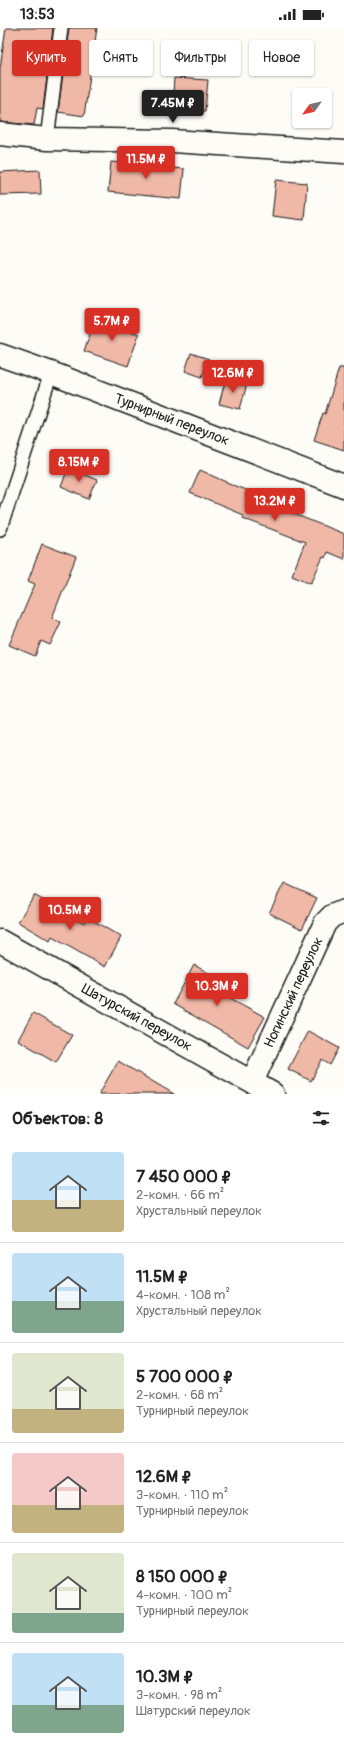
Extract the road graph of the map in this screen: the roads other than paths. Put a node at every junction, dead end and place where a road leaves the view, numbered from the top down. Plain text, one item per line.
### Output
1 (61, 28) edge
2 (0, 134) edge
3 (47, 140) junction
4 (344, 152) edge
5 (0, 355) edge
6 (51, 373) junction
7 (344, 486) edge
8 (0, 529) edge
9 (344, 911) edge
10 (0, 940) edge
11 (252, 1082) junction
12 (273, 1094) edge

1 - 3 lane
2 - 3 street
3 - 4 street
5 - 6 street, Турнирный переулок
6 - 7 street, Турнирный переулок
6 - 8 lane
9 - 11 street, Ногинский переулок
10 - 11 street, Шатурский переулок
11 - 12 street, Шатурский переулок

